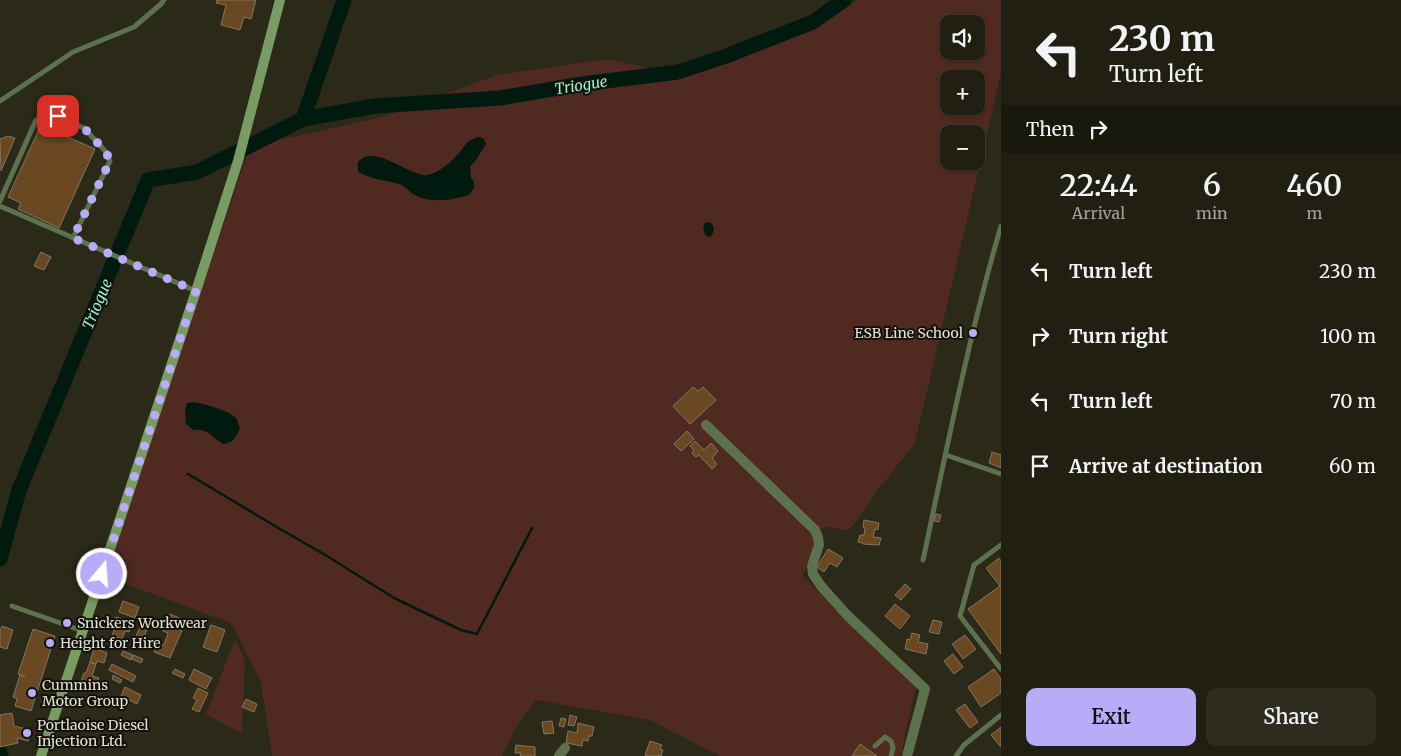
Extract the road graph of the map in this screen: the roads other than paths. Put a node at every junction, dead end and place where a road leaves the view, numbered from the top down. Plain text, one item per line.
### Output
1 (164, 0) edge
2 (280, 0) edge
3 (0, 101) edge
4 (0, 201) edge
5 (0, 206) edge
6 (1001, 226) edge
7 (73, 238) junction
8 (196, 291) junction
9 (706, 425) dead end
10 (946, 455) junction
11 (1001, 474) edge
12 (1001, 546) edge
13 (923, 560) dead end
14 (12, 606) dead end
15 (83, 631) junction
16 (1001, 669) edge
17 (1001, 715) edge
18 (874, 746) dead end
19 (42, 756) edge
20 (891, 756) edge
21 (907, 756) edge
22 (956, 756) edge

1 - 3 lane
2 - 8 main road
4 - 7 lane
5 - 7 lane
6 - 10 lane
7 - 8 lane
8 - 15 main road
9 - 21 street
10 - 11 lane
10 - 13 lane
12 - 16 lane
14 - 15 lane
15 - 19 main road
17 - 22 lane
18 - 20 lane

